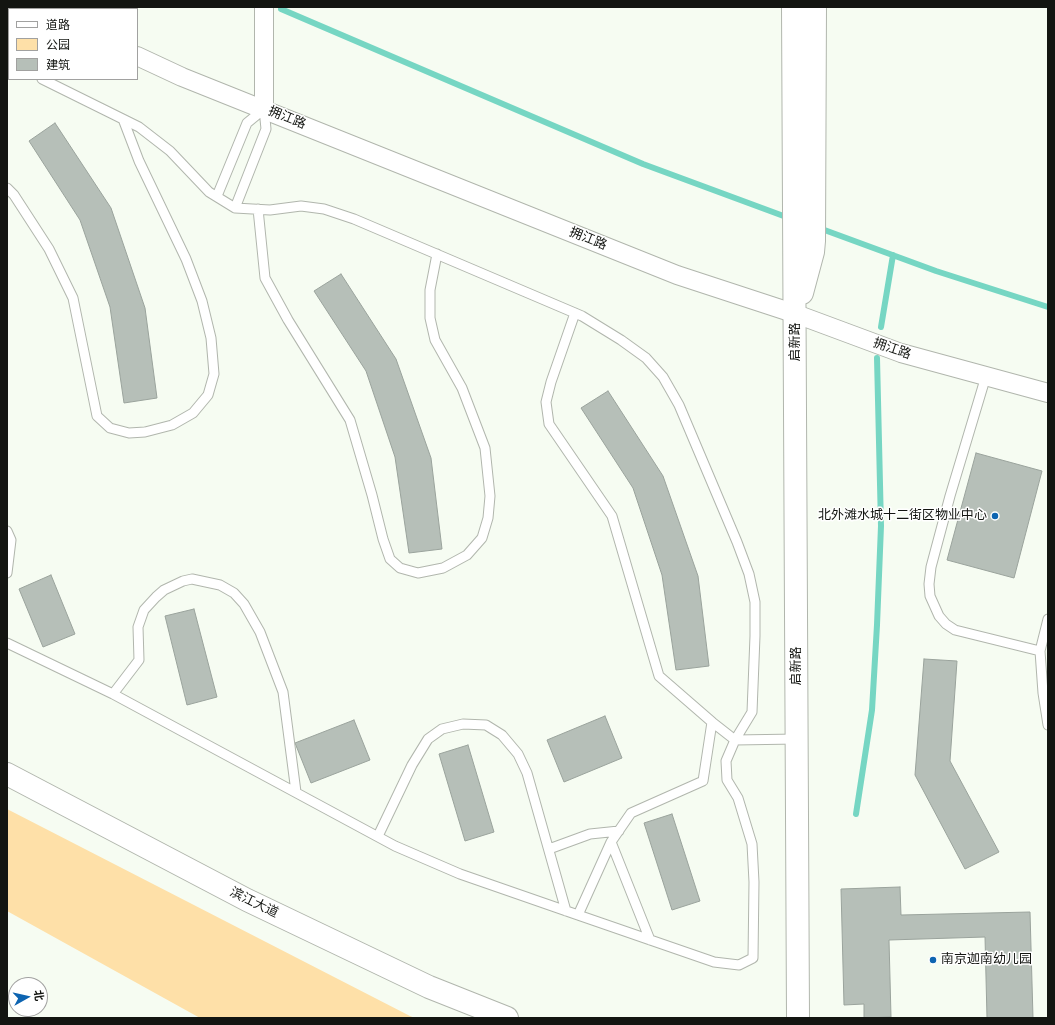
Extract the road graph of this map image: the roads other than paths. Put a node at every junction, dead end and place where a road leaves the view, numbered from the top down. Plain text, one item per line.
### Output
1 (264, 7) edge
2 (793, 7) edge
3 (815, 7) edge
4 (138, 56) edge
5 (44, 80) edge
6 (264, 109) junction
7 (124, 119) junction
8 (7, 188) edge
9 (217, 196) junction
10 (235, 208) junction
11 (258, 209) junction
12 (804, 238) junction
13 (437, 254) junction
14 (575, 313) junction
15 (796, 314) junction
16 (986, 376) junction
17 (1048, 393) edge
18 (7, 532) edge
19 (7, 573) edge
20 (1048, 619) edge
21 (7, 643) edge
22 (1040, 651) junction
23 (113, 694) junction
24 (712, 722) junction
25 (1048, 725) edge
26 (735, 740) junction
27 (797, 740) junction
28 (7, 774) edge
29 (296, 792) junction
30 (619, 831) junction
31 (378, 836) junction
32 (611, 842) junction
33 (549, 849) junction
34 (566, 911) junction
35 (578, 915) junction
36 (650, 940) junction
37 (507, 1018) edge
38 (798, 1018) edge

1 - 6 street
2 - 12 street, 启新路
3 - 12 street, 启新路
4 - 6 street, 拥江路
5 - 7 lane
6 - 9 lane
6 - 10 lane
6 - 15 street, 拥江路
7 - 8 lane
7 - 9 lane
9 - 10 lane
10 - 11 lane
11 - 13 lane
11 - 13 lane
12 - 15 street, 启新路
13 - 14 lane
14 - 24 lane
14 - 26 lane
15 - 16 street, 拥江路
15 - 27 street, 启新路
16 - 17 street, 拥江路
16 - 22 lane
18 - 19 lane
20 - 22 lane
21 - 23 lane
22 - 25 lane
23 - 29 lane
23 - 29 lane
24 - 26 lane
24 - 30 lane
26 - 27 lane
26 - 36 lane
27 - 38 street, 启新路
28 - 37 street, 滨江大道
29 - 31 lane
30 - 32 lane
30 - 33 lane
31 - 33 lane
31 - 34 lane
32 - 35 lane
32 - 36 lane
33 - 34 lane
34 - 35 lane
35 - 36 lane

